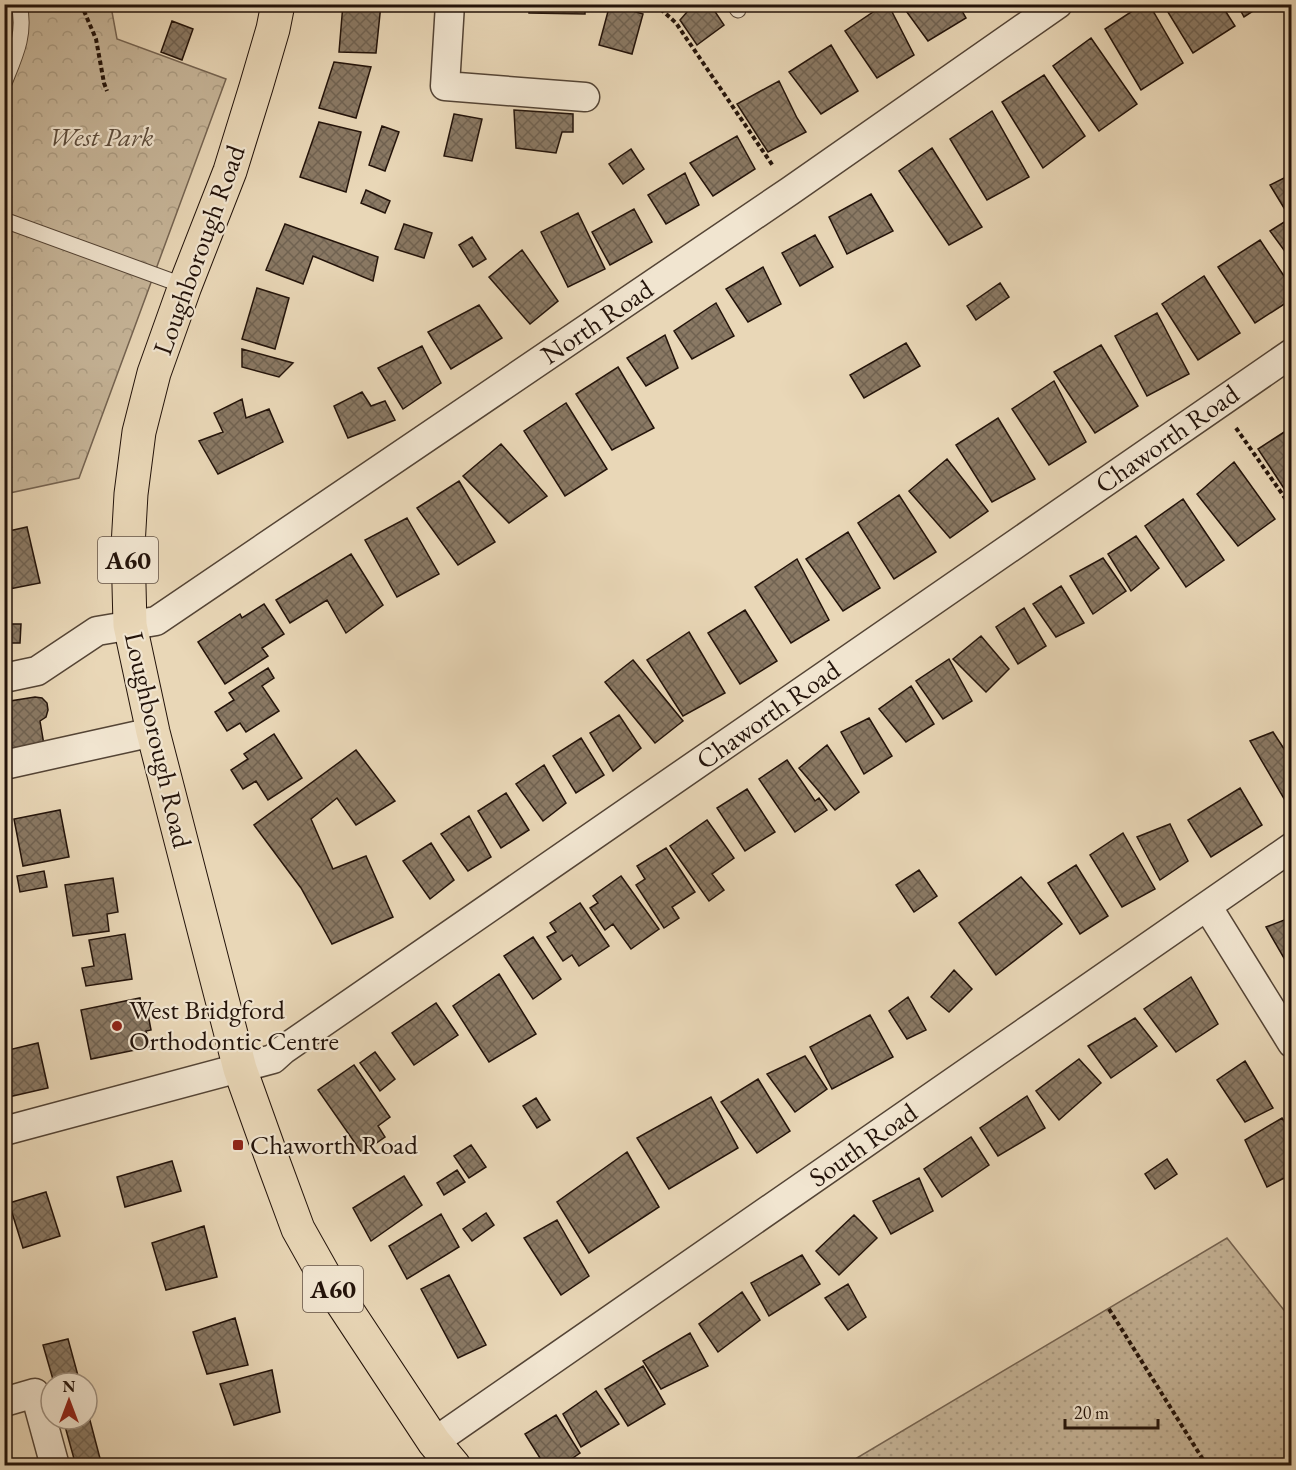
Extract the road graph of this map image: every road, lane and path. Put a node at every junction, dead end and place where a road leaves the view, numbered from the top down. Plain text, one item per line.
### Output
1 (19, 4) edge
2 (81, 4) edge
3 (278, 4) edge
4 (450, 4) edge
5 (655, 4) edge
6 (1058, 4) edge
7 (4, 83) edge
8 (107, 91) dead end
9 (585, 97) dead end
10 (790, 191) junction
11 (4, 220) edge
12 (185, 286) junction
13 (1292, 353) edge
14 (1219, 403) junction
15 (1292, 508) edge
16 (130, 625) junction
17 (4, 678) edge
18 (153, 732) junction
19 (4, 765) edge
20 (1292, 847) edge
21 (1207, 906) junction
22 (1292, 1042) edge
23 (240, 1069) junction
24 (4, 1131) edge
25 (1109, 1309) dead end
26 (4, 1402) edge
27 (444, 1458) edge
28 (55, 1466) edge
29 (1207, 1466) edge

1 - 7 lane
2 - 8 path
3 - 12 main road, Loughborough Road / A60
4 - 9 street
5 - 10 path
6 - 10 street, North Road
10 - 16 street, North Road
11 - 12 lane
12 - 16 main road, Loughborough Road / A60
13 - 14 street, Chaworth Road
14 - 15 path
14 - 23 street, Chaworth Road
16 - 17 street, North Road
16 - 18 main road, Loughborough Road / A60
18 - 19 street
18 - 23 main road, Loughborough Road / A60
20 - 21 street, South Road
21 - 22 street
21 - 27 street, South Road
23 - 24 street, Chaworth Road
23 - 27 main road, Loughborough Road / A60
25 - 29 path
26 - 28 street

